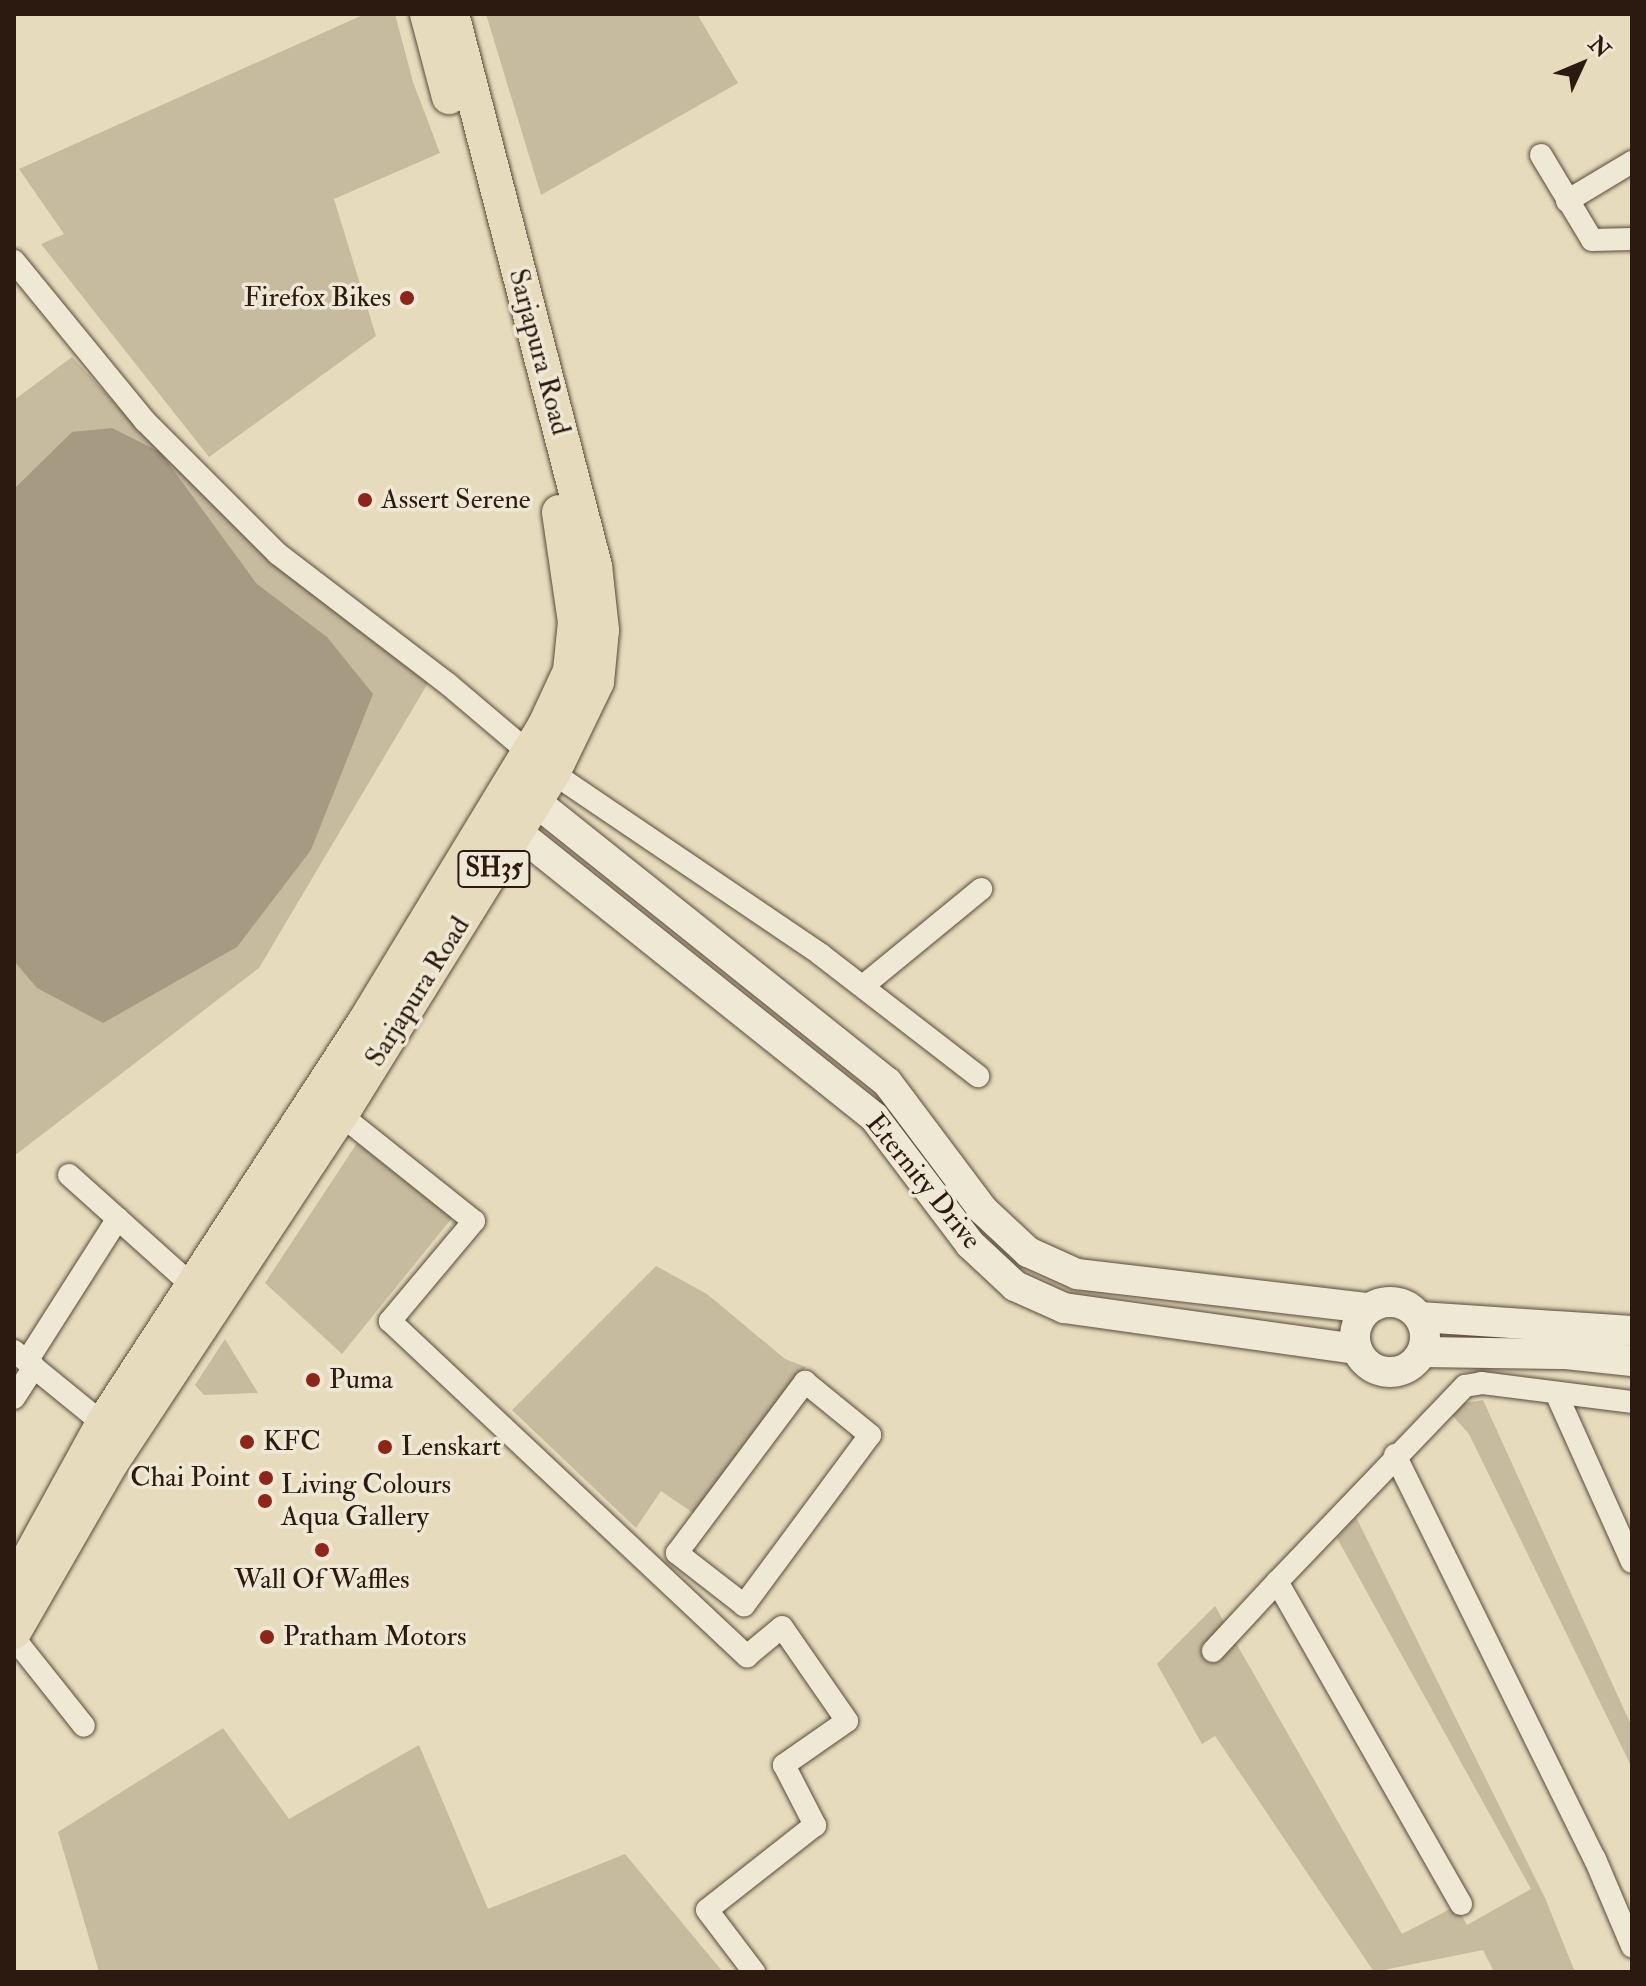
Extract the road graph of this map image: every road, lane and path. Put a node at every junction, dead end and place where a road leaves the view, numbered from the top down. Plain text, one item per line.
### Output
1 (427, 14) edge
2 (452, 14) edge
3 (1541, 155) dead end
4 (1632, 162) edge
5 (1567, 201) junction
6 (1632, 239) edge
7 (14, 261) edge
8 (539, 776) junction
9 (517, 832) junction
10 (981, 889) dead end
11 (863, 986) junction
12 (978, 1076) dead end
13 (341, 1115) junction
14 (69, 1175) dead end
15 (118, 1218) junction
16 (194, 1287) junction
17 (1368, 1308) junction
18 (1420, 1317) junction
19 (1632, 1331) edge
20 (1357, 1349) junction
21 (1422, 1352) junction
22 (25, 1360) edge
23 (1632, 1361) edge
24 (1556, 1393) junction
25 (14, 1398) edge
26 (1632, 1402) edge
27 (114, 1433) junction
28 (1395, 1455) junction
29 (1632, 1562) edge
30 (711, 1582) junction
31 (1277, 1582) junction
32 (14, 1585) edge
33 (693, 1605) junction
34 (14, 1632) edge
35 (14, 1638) edge
36 (1213, 1651) dead end
37 (84, 1726) dead end
38 (1461, 1904) dead end
39 (1632, 1946) edge
40 (754, 1972) edge

1 - 8 main road, Sarjapura Road
2 - 8 main road, Sarjapura Road / SH35
3 - 5 street
4 - 5 street
5 - 6 street
7 - 8 street
8 - 9 main road, Sarjapura Road / SH35
8 - 11 street
8 - 16 main road, Sarjapura Road
8 - 17 street, Eternity Drive
9 - 13 main road, Sarjapura Road / SH35
9 - 20 street, Eternity Drive
10 - 11 street
11 - 12 street
13 - 27 main road, Sarjapura Road / SH35
13 - 33 street
14 - 15 street
15 - 16 street
15 - 22 street
16 - 27 main road, Sarjapura Road
17 - 18 street, Eternity Drive
17 - 20 street
18 - 19 street, Eternity Drive
18 - 21 street
20 - 21 street, Eternity Drive
21 - 23 street
22 - 25 street
22 - 27 street
24 - 26 street
24 - 28 street
24 - 29 street
27 - 32 main road, Sarjapura Road
27 - 34 main road, Sarjapura Road / SH35
28 - 31 street
28 - 39 street
30 - 30 street
30 - 33 street
31 - 36 street
31 - 38 street
33 - 40 street
35 - 37 street

